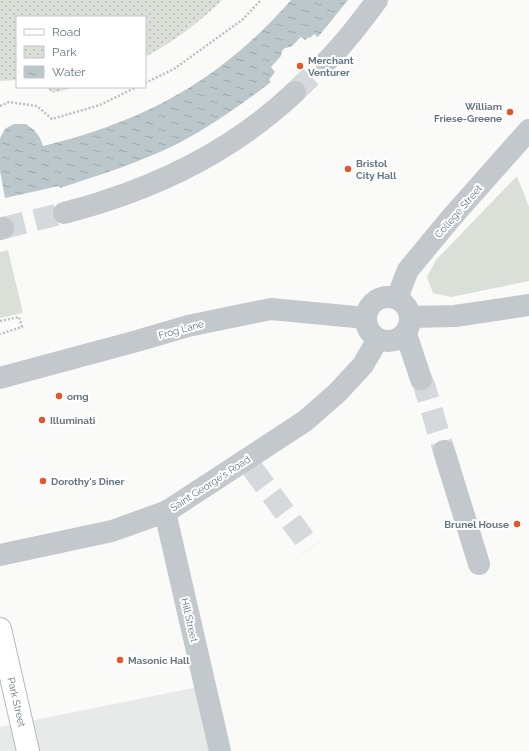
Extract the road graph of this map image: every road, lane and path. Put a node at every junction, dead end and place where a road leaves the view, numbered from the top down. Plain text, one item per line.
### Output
1 (261, 0) edge
2 (377, 0) edge
3 (326, 62) tunnel mouth
4 (146, 83) edge
5 (134, 88) edge
6 (295, 92) tunnel mouth
7 (0, 106) edge
8 (529, 130) edge
9 (64, 213) tunnel mouth
10 (397, 298) junction
11 (529, 305) edge
12 (366, 318) junction
13 (0, 321) edge
14 (409, 325) junction
15 (0, 334) edge
16 (378, 339) junction
17 (0, 378) edge
18 (421, 378) tunnel mouth
19 (444, 451) tunnel mouth
20 (165, 512) junction
21 (0, 555) edge
22 (479, 564) dead end
23 (0, 630) edge
24 (28, 751) edge
25 (220, 751) edge

1 - 4 path
2 - 3 street
5 - 7 path
6 - 9 street
8 - 10 street, College Street
10 - 12 street
10 - 14 street
11 - 14 street
12 - 16 street
12 - 17 street, Frog Lane
13 - 15 path
14 - 16 street
14 - 18 street
16 - 20 street, Saint George's Road
19 - 22 street
20 - 21 street, Saint George's Road
20 - 25 street, Hill Street
23 - 24 main road, Park Street

